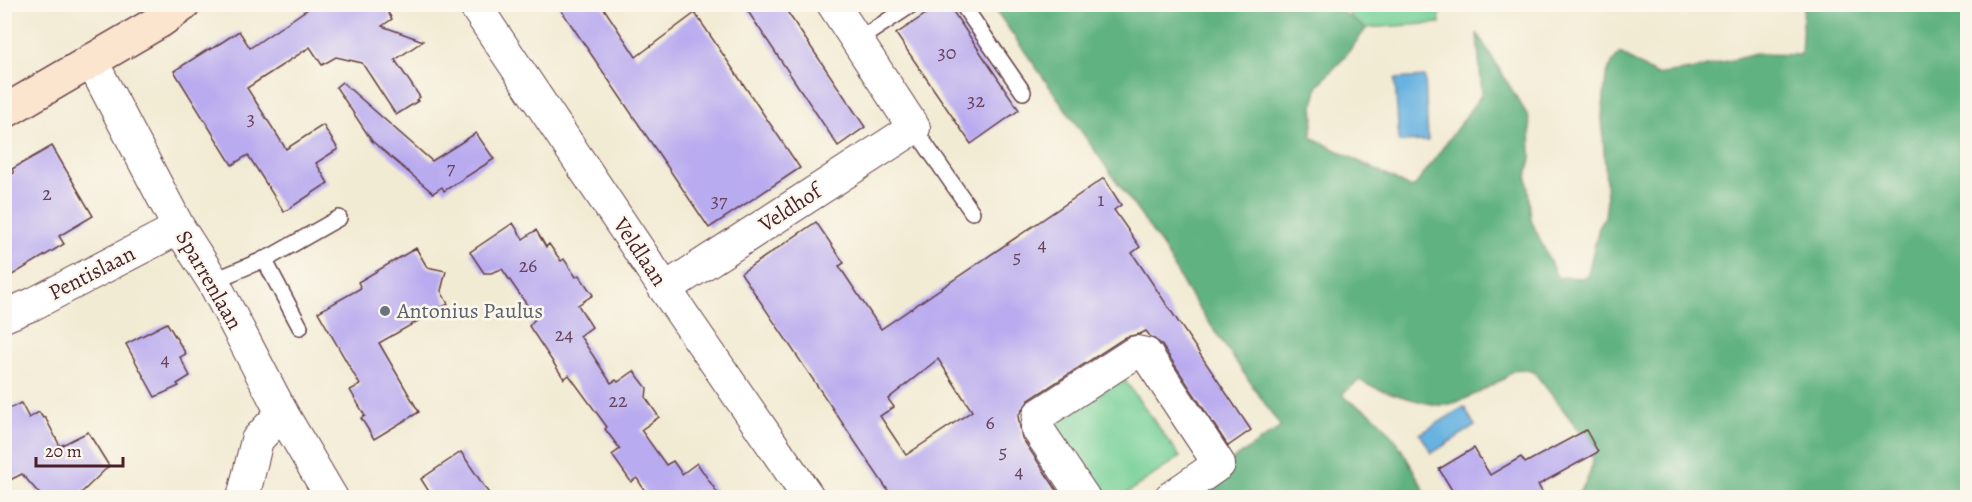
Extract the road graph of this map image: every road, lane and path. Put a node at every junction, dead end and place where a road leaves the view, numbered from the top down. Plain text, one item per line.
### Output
1 (184, 4) edge
2 (474, 4) edge
3 (834, 4) edge
4 (913, 4) edge
5 (962, 4) edge
6 (858, 40) junction
7 (91, 60) junction
8 (1023, 92) dead end
9 (4, 112) edge
10 (914, 128) junction
11 (972, 213) dead end
12 (339, 218) dead end
13 (179, 228) junction
14 (264, 259) junction
15 (213, 281) junction
16 (665, 289) junction
17 (4, 316) edge
18 (300, 327) dead end
19 (282, 413) junction
20 (243, 498) edge
21 (332, 498) edge
22 (809, 498) edge
23 (1084, 498) edge
24 (1170, 498) edge

1 - 7 street
2 - 16 street, Veldlaan
3 - 6 street
4 - 6 lane
5 - 8 lane
6 - 10 street
7 - 9 street
7 - 13 street, Sparrenlaan
10 - 11 lane
10 - 16 street, Veldhof
12 - 14 lane
13 - 15 street, Sparrenlaan
13 - 17 street, Pentislaan
14 - 15 lane
14 - 18 lane
15 - 19 street, Sparrenlaan
16 - 22 street, Veldlaan
19 - 20 street
19 - 21 street, Sparrenlaan
23 - 24 street

